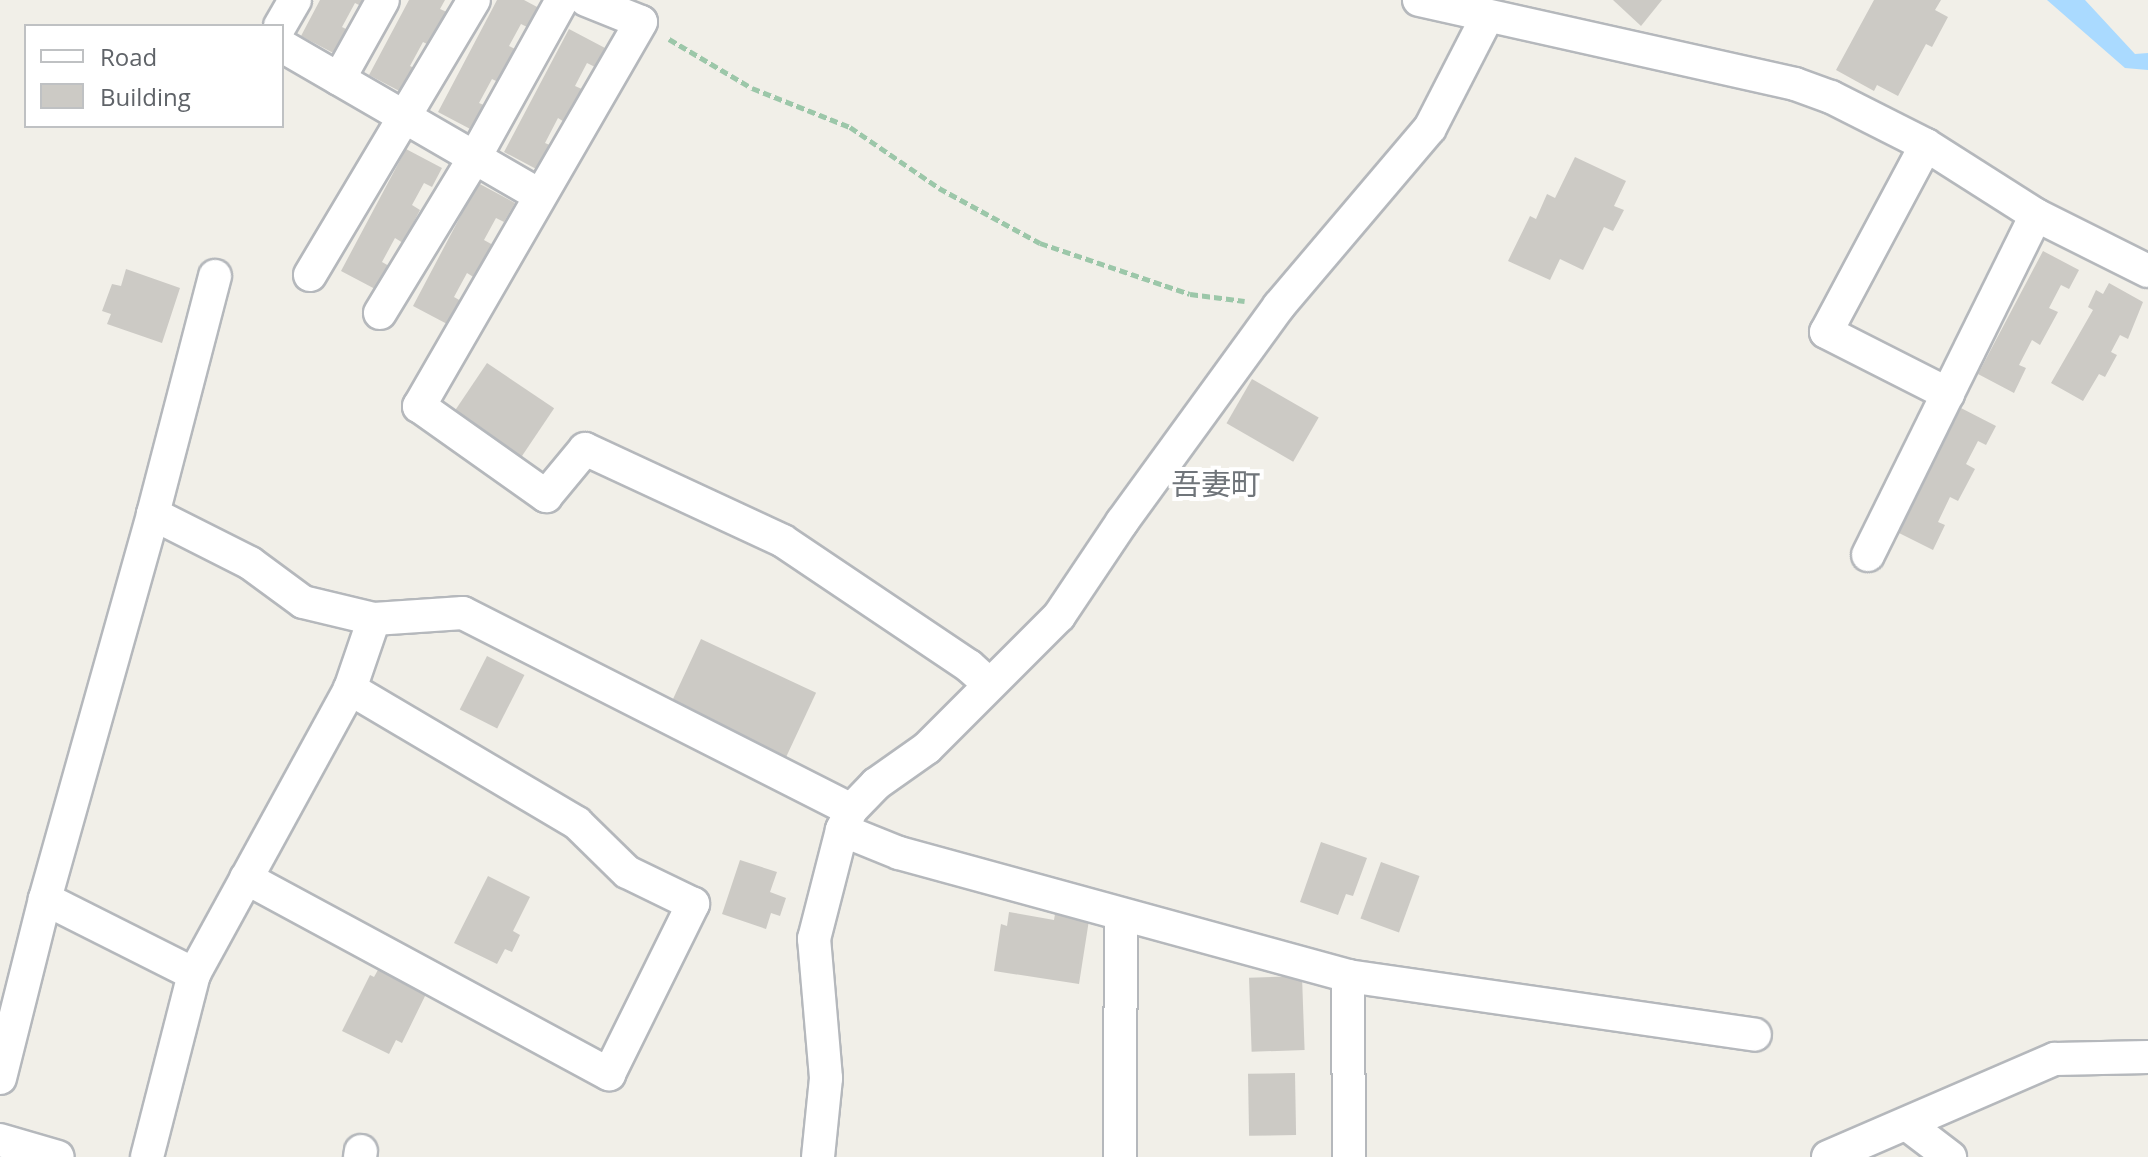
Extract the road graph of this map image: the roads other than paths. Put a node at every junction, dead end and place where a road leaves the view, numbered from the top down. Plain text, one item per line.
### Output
1 (295, 0) edge
2 (383, 0) edge
3 (474, 0) edge
4 (562, 0) edge
5 (586, 0) edge
6 (1419, 0) edge
7 (1487, 17) junction
8 (281, 24) edge
9 (284, 47) edge
10 (339, 79) junction
11 (406, 117) junction
12 (1926, 145) junction
13 (475, 157) junction
14 (539, 195) junction
15 (2036, 215) junction
16 (2148, 271) edge
17 (310, 275) dead end
18 (215, 276) dead end
19 (380, 313) dead end
20 (1948, 394) junction
21 (153, 514) junction
22 (1868, 555) dead end
23 (374, 619) junction
24 (989, 684) junction
25 (350, 689) junction
26 (846, 820) junction
27 (246, 878) junction
28 (45, 899) junction
29 (1121, 916) junction
30 (194, 974) junction
31 (1348, 976) junction
32 (1755, 1035) dead end
33 (2148, 1057) edge
34 (0, 1078) edge
35 (1908, 1125) junction
36 (0, 1140) edge
37 (58, 1157) edge
38 (147, 1157) edge
39 (818, 1157) edge
40 (1120, 1157) edge
41 (1349, 1157) edge
42 (1828, 1157) edge
43 (1950, 1157) edge

1 - 8 street
2 - 10 street
3 - 11 street
4 - 13 street
5 - 14 street
6 - 7 street
7 - 12 street
7 - 24 street
9 - 10 street
10 - 11 street
11 - 13 street
11 - 17 street
12 - 15 street
12 - 20 street
13 - 14 street
13 - 19 street
14 - 24 street
15 - 16 street
15 - 20 street
18 - 21 street
20 - 22 street
21 - 23 street
21 - 28 street
23 - 25 street
23 - 26 street
24 - 26 street
25 - 27 street
25 - 27 street
26 - 29 street
26 - 39 street
27 - 30 street
28 - 30 street
28 - 34 street
29 - 31 street
29 - 40 street
30 - 38 street
31 - 32 street
31 - 41 street
33 - 35 street
35 - 42 street
35 - 43 street
36 - 37 street

